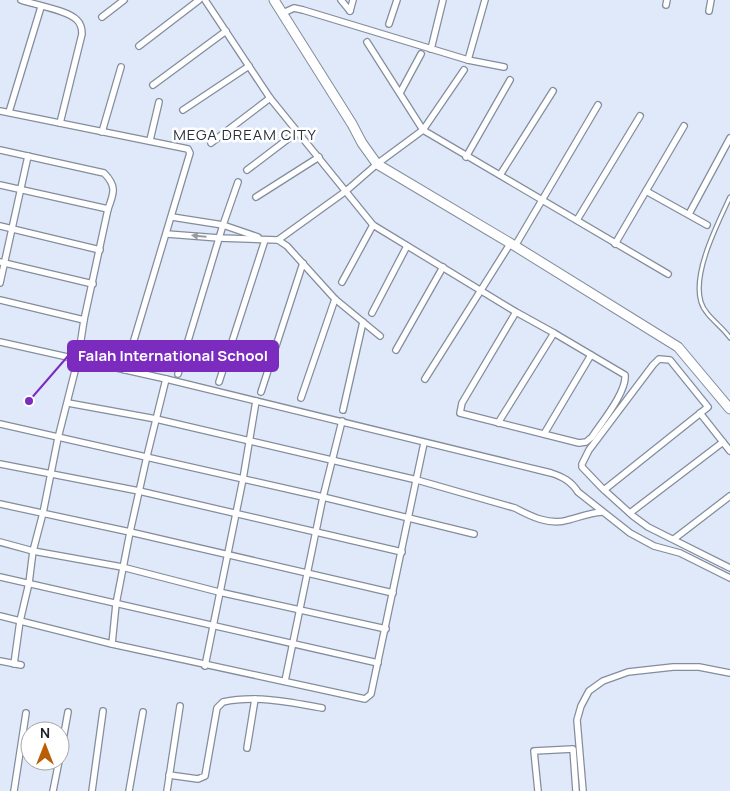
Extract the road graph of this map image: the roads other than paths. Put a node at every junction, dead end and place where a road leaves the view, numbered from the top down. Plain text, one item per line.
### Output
1 (20, 0) edge
2 (124, 0) edge
3 (199, 0) edge
4 (205, 0) edge
5 (274, 0) edge
6 (342, 0) edge
7 (353, 0) edge
8 (396, 0) edge
9 (443, 0) edge
10 (485, 0) edge
11 (712, 0) edge
12 (41, 6) junction
13 (709, 11) dead end
14 (283, 13) junction
15 (102, 17) dead end
16 (389, 24) dead end
17 (226, 31) junction
18 (367, 42) dead end
19 (139, 46) dead end
20 (431, 49) junction
21 (421, 54) dead end
22 (468, 60) junction
23 (249, 66) junction
24 (121, 67) dead end
25 (504, 67) dead end
26 (464, 70) dead end
27 (510, 80) dead end
28 (153, 85) dead end
29 (553, 91) dead end
30 (400, 93) junction
31 (270, 98) junction
32 (160, 102) dead end
33 (598, 105) dead end
34 (183, 110) dead end
35 (0, 111) edge
36 (9, 112) junction
37 (640, 116) dead end
38 (60, 123) junction
39 (684, 126) dead end
40 (423, 130) junction
41 (102, 132) junction
42 (297, 132) junction
43 (730, 138) edge
44 (150, 140) junction
45 (211, 143) dead end
46 (0, 150) edge
47 (28, 156) junction
48 (466, 156) junction
49 (318, 157) junction
50 (378, 164) junction
51 (247, 170) dead end
52 (500, 175) junction
53 (238, 182) dead end
54 (0, 186) edge
55 (20, 190) junction
56 (646, 190) junction
57 (346, 192) junction
58 (256, 197) dead end
59 (730, 197) edge
60 (543, 200) junction
61 (108, 209) junction
62 (689, 214) junction
63 (172, 217) junction
64 (577, 220) junction
65 (223, 225) junction
66 (373, 225) junction
67 (707, 225) dead end
68 (0, 226) edge
69 (12, 228) junction
70 (167, 234) junction
71 (219, 238) junction
72 (265, 240) junction
73 (278, 240) junction
74 (615, 244) junction
75 (512, 245) junction
76 (407, 246) junction
77 (100, 250) junction
78 (2, 263) edge
79 (303, 263) junction
80 (443, 267) junction
81 (668, 274) dead end
82 (342, 282) dead end
83 (0, 283) edge
84 (92, 284) junction
85 (482, 290) junction
86 (335, 299) junction
87 (0, 300) edge
88 (516, 312) junction
89 (372, 313) dead end
90 (84, 320) junction
91 (363, 322) junction
92 (554, 333) junction
93 (380, 336) dead end
94 (730, 338) edge
95 (0, 342) edge
96 (396, 350) dead end
97 (591, 355) junction
98 (78, 359) junction
99 (125, 370) junction
100 (178, 374) dead end
101 (166, 379) junction
102 (425, 379) dead end
103 (220, 382) dead end
104 (262, 392) dead end
105 (301, 398) dead end
106 (256, 401) junction
107 (68, 403) junction
108 (343, 410) dead end
109 (730, 410) edge
110 (700, 413) junction
111 (156, 419) junction
112 (342, 421) junction
113 (498, 423) junction
114 (0, 424) edge
115 (544, 434) junction
116 (58, 438) junction
117 (249, 441) junction
118 (723, 442) junction
119 (424, 443) junction
120 (730, 451) edge
121 (146, 456) junction
122 (332, 461) junction
123 (0, 464) edge
124 (52, 475) junction
125 (243, 479) junction
126 (417, 480) junction
127 (604, 490) junction
128 (139, 491) junction
129 (730, 496) edge
130 (323, 497) junction
131 (0, 504) edge
132 (602, 512) junction
133 (44, 513) junction
134 (630, 513) junction
135 (234, 514) junction
136 (409, 517) junction
137 (130, 532) junction
138 (316, 533) junction
139 (474, 534) dead end
140 (674, 540) junction
141 (0, 542) edge
142 (33, 551) junction
143 (402, 552) junction
144 (226, 555) junction
145 (122, 567) junction
146 (730, 568) edge
147 (308, 574) junction
148 (0, 577) edge
149 (730, 578) edge
150 (29, 583) junction
151 (218, 592) junction
152 (393, 593) junction
153 (116, 604) junction
154 (300, 611) junction
155 (0, 616) edge
156 (20, 621) junction
157 (212, 626) junction
158 (386, 629) junction
159 (112, 644) junction
160 (292, 644) junction
161 (0, 661) edge
162 (378, 663) junction
163 (14, 664) junction
164 (21, 665) dead end
165 (204, 666) junction
166 (730, 674) edge
167 (285, 681) junction
168 (255, 699) junction
169 (180, 706) dead end
170 (322, 708) dead end
171 (103, 711) dead end
172 (68, 712) dead end
173 (143, 712) dead end
174 (26, 713) dead end
175 (66, 721) edge
176 (247, 748) dead end
177 (57, 771) edge
178 (169, 775) junction
179 (14, 791) edge
180 (53, 791) edge
181 (92, 791) edge
182 (129, 791) edge
183 (167, 791) edge
184 (538, 791) edge
185 (576, 791) edge
186 (583, 791) edge

1 - 12 street
2 - 15 street
3 - 19 street
4 - 17 street
5 - 14 main road
6 - 7 street
8 - 16 street
9 - 20 street
10 - 22 street
11 - 13 street
12 - 36 street
12 - 38 street
14 - 20 street
14 - 50 main road
17 - 23 street
17 - 28 street
18 - 30 street
20 - 22 street
21 - 30 street
22 - 25 street
23 - 31 street
23 - 34 street
24 - 41 street
26 - 40 street
27 - 48 street
29 - 52 street
30 - 40 street
31 - 42 street
31 - 45 street
32 - 44 street
33 - 60 street
35 - 36 street
36 - 38 street
37 - 64 street
38 - 41 street
39 - 56 street
40 - 48 street
40 - 50 street
41 - 44 street
42 - 49 street
42 - 51 street
43 - 62 street
44 - 63 street
46 - 47 street
47 - 55 street
47 - 61 street
48 - 52 street
49 - 57 street
49 - 58 street
50 - 57 street
50 - 75 main road
52 - 60 street
53 - 65 street
54 - 55 street
55 - 61 street
55 - 69 street
56 - 62 street
56 - 74 street
57 - 66 street
57 - 73 street
59 - 94 lane
60 - 64 street
60 - 75 street
61 - 77 street
62 - 67 street
63 - 65 street
63 - 70 street
64 - 74 street
65 - 71 street
65 - 72 street
66 - 76 street
66 - 82 street
68 - 69 street
69 - 77 street
69 - 78 street
71 -> 70 street
70 - 99 street
71 - 72 street
71 - 100 street
72 - 73 street
72 - 103 street
73 - 79 street
74 - 81 street
75 - 85 street
75 - 109 main road
76 - 80 street
76 - 89 street
77 - 84 street
78 - 83 street
78 - 84 street
79 - 86 street
79 - 104 street
80 - 85 street
80 - 96 street
84 - 90 street
85 - 88 street
85 - 102 street
86 - 91 street
86 - 105 street
87 - 90 street
88 - 92 street
88 - 113 street
90 - 98 street
91 - 93 street
91 - 108 street
92 - 97 street
92 - 113 street
95 - 98 street
97 - 115 street
97 - 115 street
98 - 99 street
98 - 107 street
99 - 101 street
101 - 106 street
101 - 111 street
106 - 112 street
106 - 117 street
107 - 111 street
107 - 116 street
110 - 118 street
110 - 127 street
110 - 127 street
111 - 117 street
111 - 121 street
112 - 119 street
112 - 122 street
113 - 115 street
114 - 116 street
116 - 121 street
116 - 124 street
117 - 122 street
117 - 125 street
118 - 120 street
118 - 134 street
119 - 126 street
119 - 132 street
121 - 125 street
121 - 128 street
122 - 126 street
122 - 130 street
123 - 124 street
124 - 128 street
124 - 133 street
125 - 130 street
125 - 135 street
126 - 132 street
126 - 136 street
127 - 134 street
128 - 135 street
128 - 137 street
129 - 140 street
130 - 136 street
130 - 138 street
131 - 133 street
132 - 149 street
133 - 137 street
133 - 142 street
134 - 140 street
135 - 138 street
135 - 144 street
136 - 139 street
136 - 143 street
137 - 144 street
137 - 145 street
138 - 143 street
138 - 147 street
140 - 146 street
141 - 142 street
142 - 145 street
142 - 150 street
143 - 152 street
144 - 147 street
144 - 151 street
145 - 151 street
145 - 153 street
147 - 152 street
147 - 154 street
148 - 150 street
150 - 153 street
150 - 156 street
151 - 154 street
151 - 157 street
152 - 158 street
153 - 157 street
153 - 159 street
154 - 158 street
154 - 160 street
155 - 156 street
156 - 159 street
156 - 163 street
157 - 160 street
157 - 165 street
158 - 162 street
159 - 165 street
160 - 162 street
160 - 167 street
161 - 163 street
162 - 167 street
163 - 164 street
165 - 167 street
166 - 186 street
168 - 170 street
168 - 176 street
168 - 178 street
169 - 178 street
171 - 181 street
172 - 175 street
173 - 182 street
174 - 179 street
177 - 180 street
178 - 183 street
184 - 185 street

